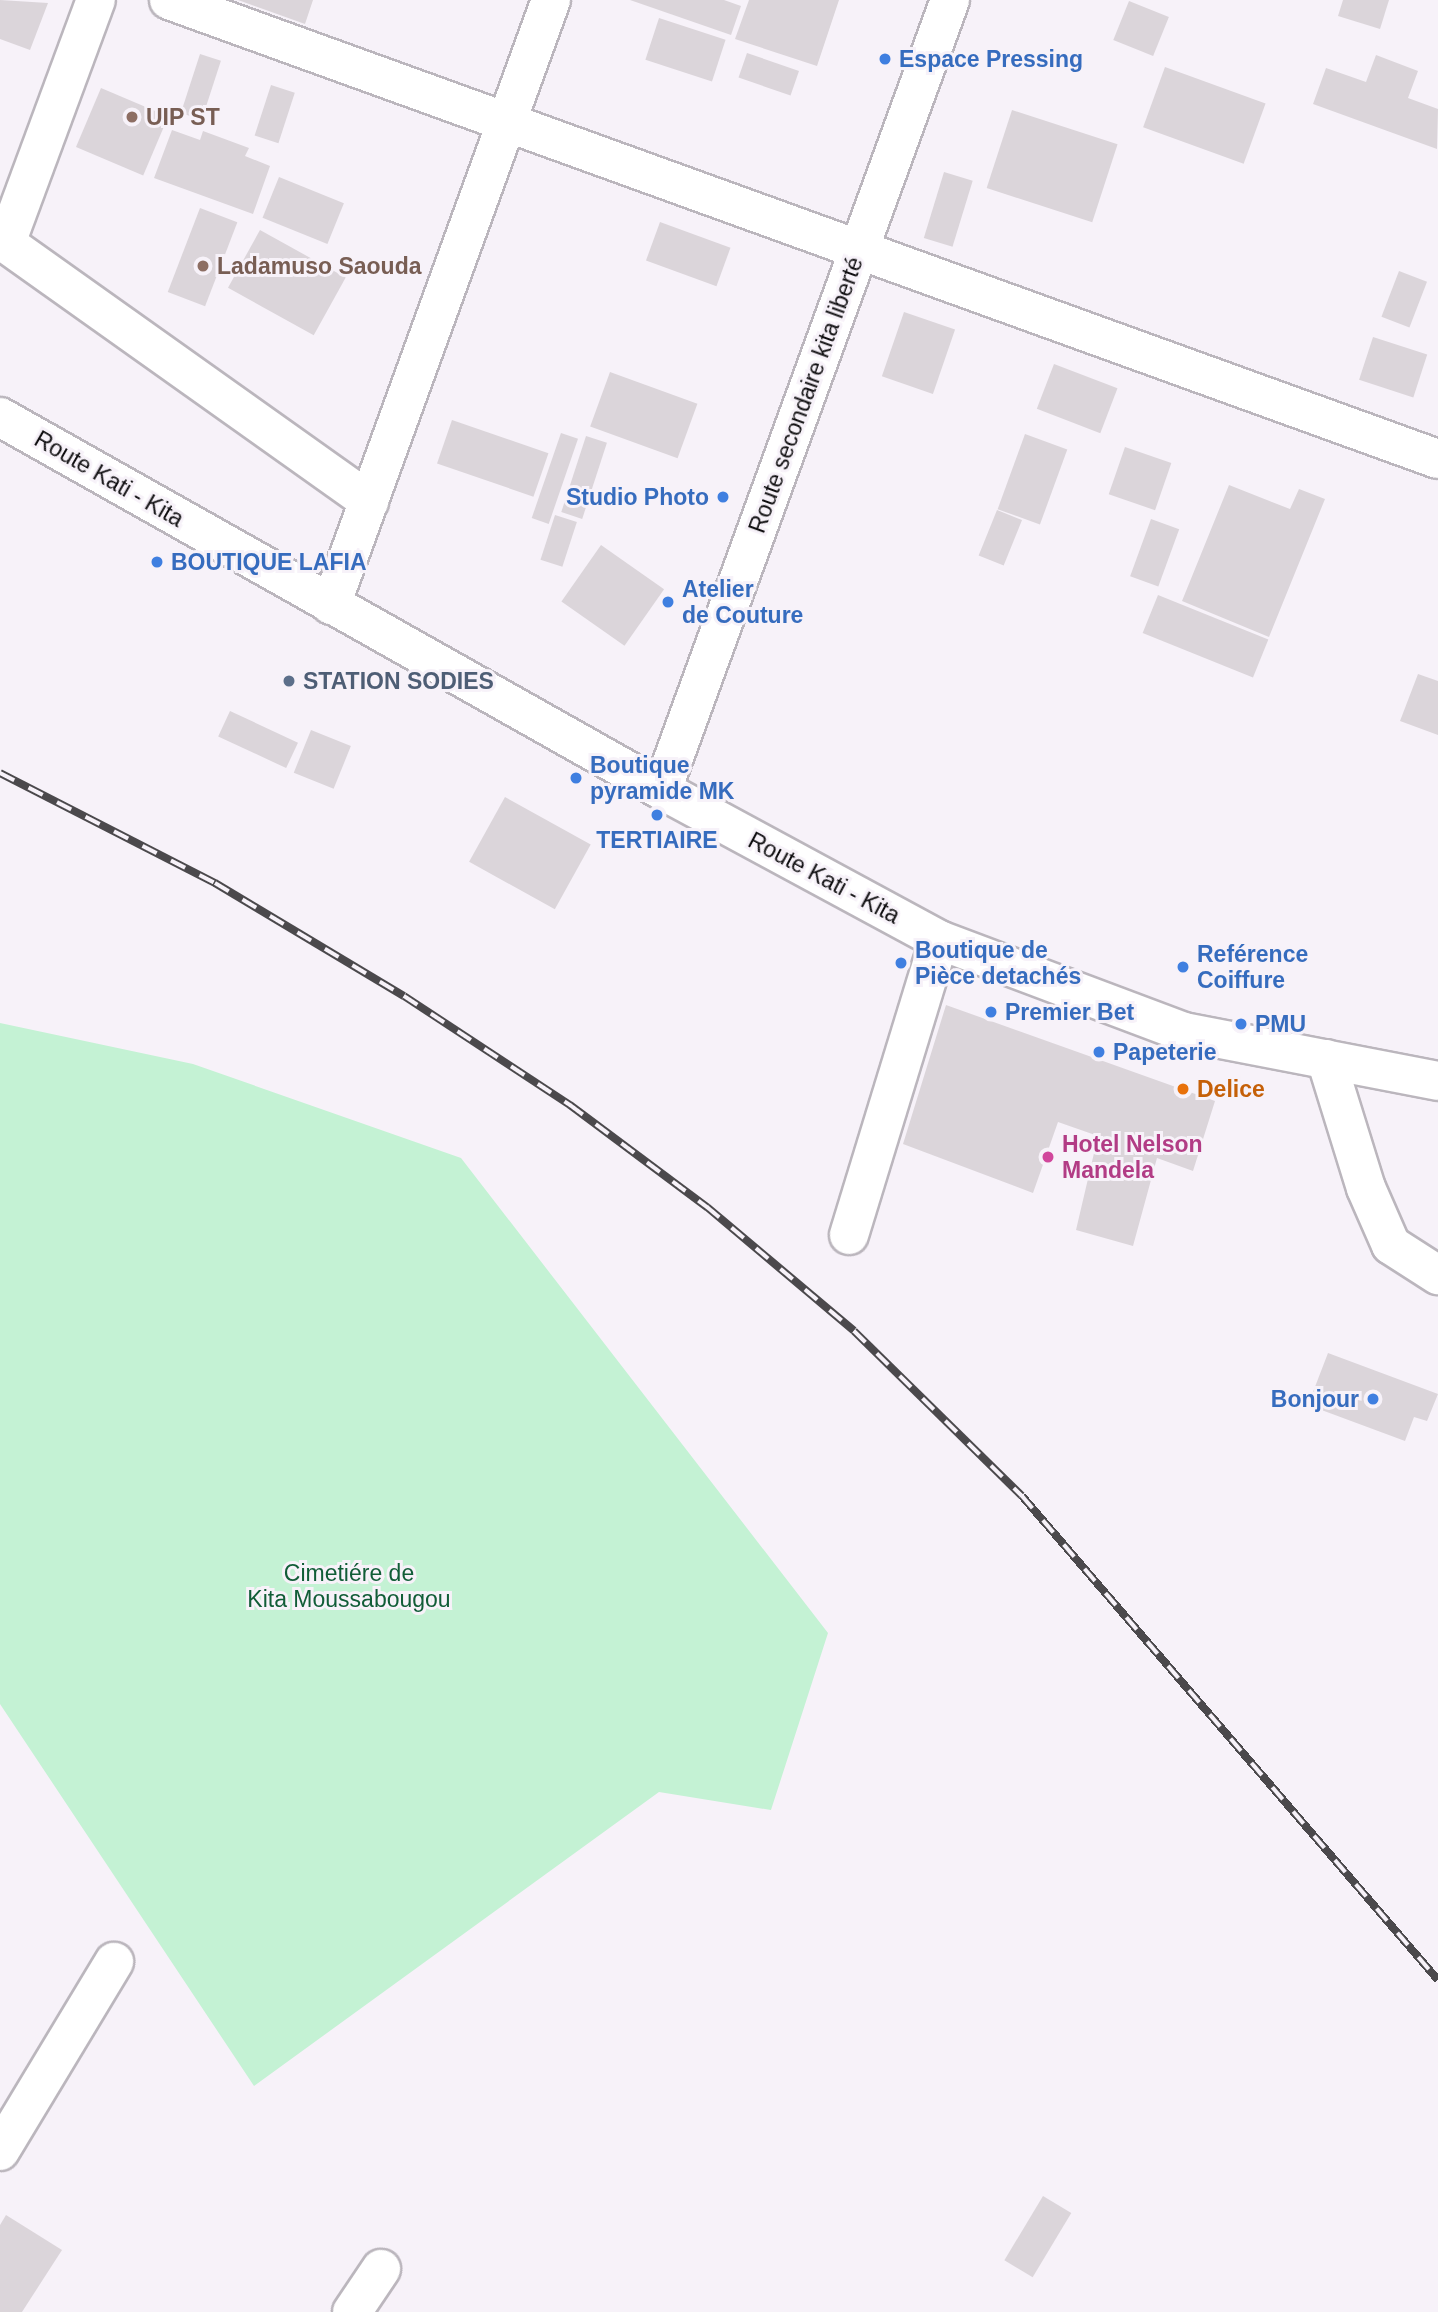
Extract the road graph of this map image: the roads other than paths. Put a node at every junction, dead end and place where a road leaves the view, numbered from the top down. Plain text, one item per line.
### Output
1 (96, 0) edge
2 (169, 0) edge
3 (551, 0) edge
4 (950, 0) edge
5 (506, 122) junction
6 (3, 241) edge
7 (859, 249) junction
8 (0, 417) edge
9 (1438, 459) edge
10 (369, 501) junction
11 (331, 605) junction
12 (662, 790) junction
13 (939, 940) junction
14 (1326, 1059) junction
15 (1438, 1081) edge
16 (849, 1235) dead end
17 (1438, 1275) edge
18 (114, 1962) dead end
19 (0, 2151) edge
20 (381, 2269) dead end
21 (352, 2312) edge

1 - 6 street
2 - 5 street
3 - 5 street
4 - 7 street, Route secondaire kita liberté
5 - 7 street
5 - 10 street
6 - 10 street
7 - 9 street
7 - 12 street, Route secondaire kita liberté
8 - 11 street, Route Kati - Kita
10 - 11 street
11 - 12 street, Route Kati - Kita
12 - 13 street, Route Kati - Kita
13 - 14 street, Route Kati - Kita
13 - 16 street
14 - 15 street, Route Kati - Kita
14 - 17 street
18 - 19 street
20 - 21 street

